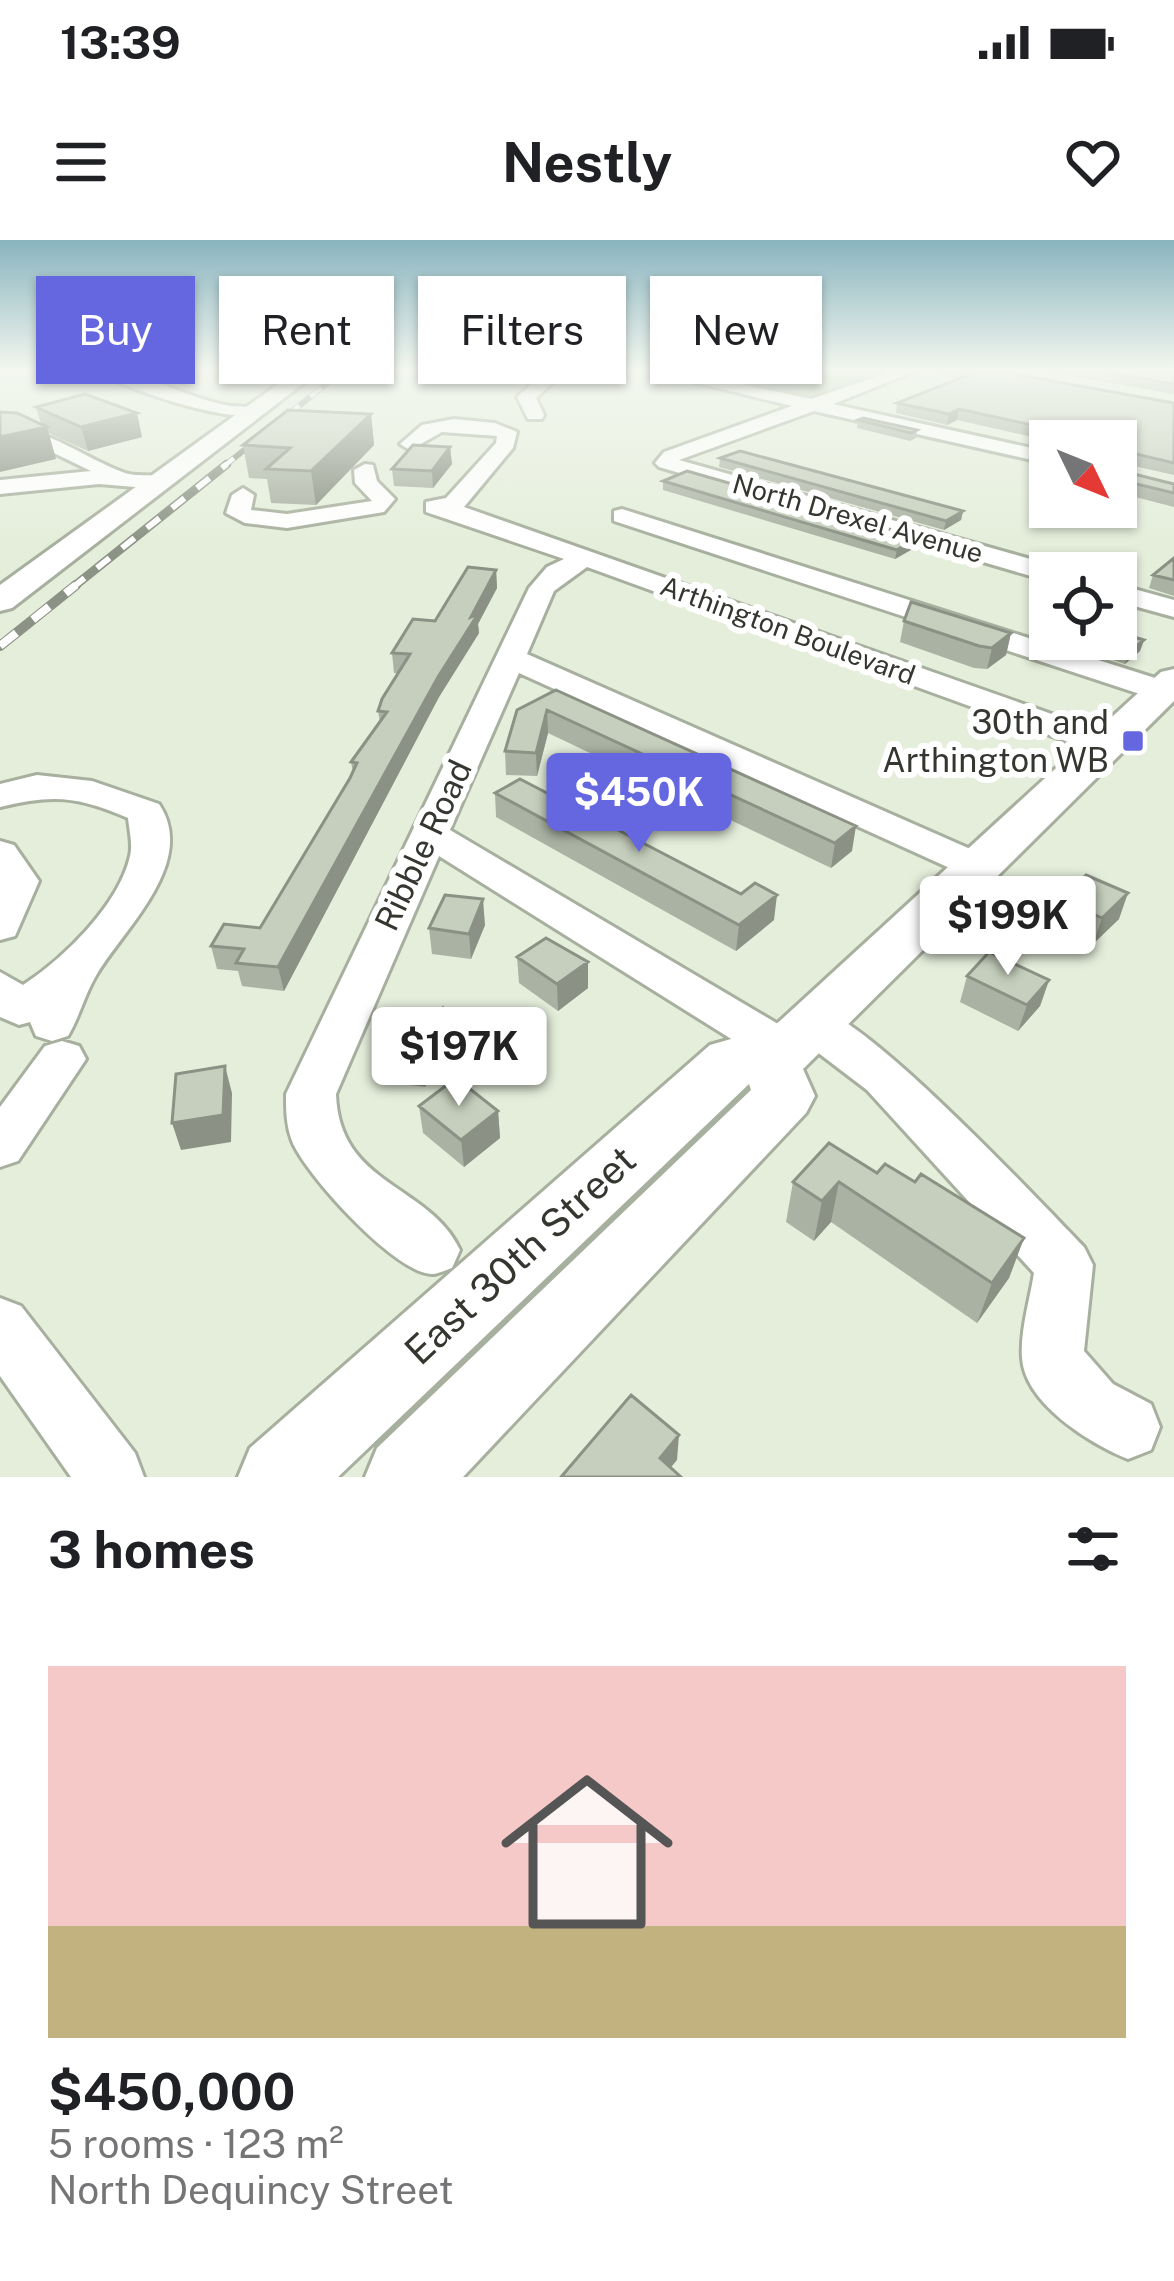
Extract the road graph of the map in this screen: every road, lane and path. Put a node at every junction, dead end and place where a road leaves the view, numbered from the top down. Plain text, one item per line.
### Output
1 (233, 427) edge
2 (438, 427) edge
3 (449, 427) edge
4 (750, 427) edge
5 (912, 427) edge
6 (0, 433) edge
7 (410, 444) edge
8 (1029, 453) edge
9 (364, 470) dead end
10 (118, 478) junction
11 (160, 482) junction
12 (0, 487) edge
13 (243, 495) dead end
14 (386, 503) junction
15 (451, 509) junction
16 (622, 516) dead end
17 (587, 557) junction
18 (1029, 567) edge
19 (1137, 598) edge
20 (0, 601) edge
21 (1174, 609) edge
22 (510, 658) junction
23 (1168, 686) edge
24 (1108, 745) junction
25 (0, 796) edge
26 (429, 833) junction
27 (0, 853) edge
28 (979, 867) junction
29 (0, 926) edge
30 (75, 972) junction
31 (0, 988) edge
32 (790, 1046) junction
33 (0, 1146) edge
34 (432, 1250) dead end
35 (0, 1326) edge
36 (1128, 1427) dead end
37 (111, 1477) edge
38 (279, 1477) edge
39 (406, 1477) edge

1 - 11 main road
2 - 7 street
3 - 15 street
4 - 18 street, North Drexel Avenue
5 - 8 street
6 - 10 street
9 - 14 street
10 - 11 street
10 - 12 street
11 - 20 main road
13 - 14 street, Arthington Boulevard
14 - 15 street, Arthington Boulevard
15 - 17 street, Arthington Boulevard
16 - 23 street
17 - 22 street, Ribble Road
17 - 24 street, Arthington Boulevard
19 - 21 street
22 - 26 street, Ribble Road
22 - 28 street
23 - 24 main road
24 - 28 main road
25 - 30 street
26 - 32 street
26 - 34 street, Ribble Road
27 - 29 street
28 - 32 main road
30 - 31 street
30 - 33 street
32 - 36 street
32 - 38 main road, East 30th Street
32 - 39 main road, East 30th Street
35 - 37 street

